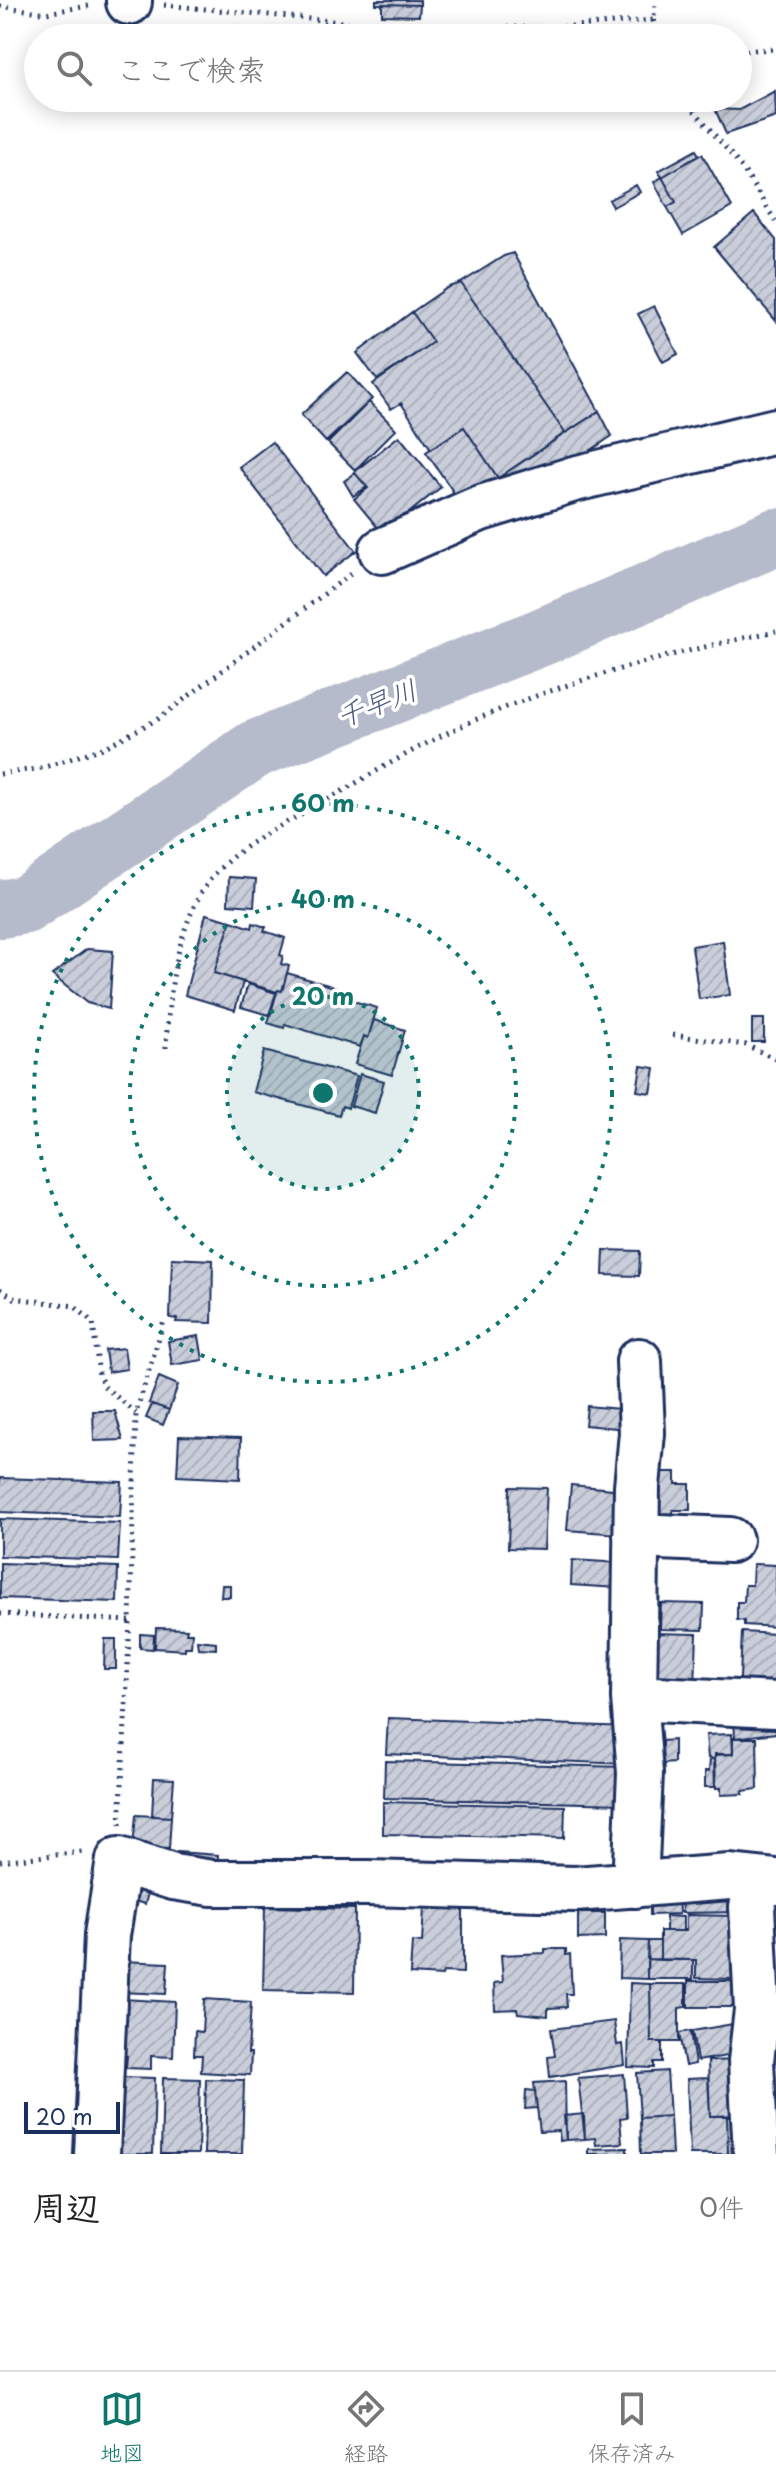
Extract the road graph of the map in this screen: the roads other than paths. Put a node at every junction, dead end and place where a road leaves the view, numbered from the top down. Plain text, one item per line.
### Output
1 (776, 431) edge
2 (382, 551) road end
3 (639, 1361) dead end
4 (636, 1536) junction
5 (730, 1540) dead end
6 (634, 1698) junction
7 (776, 1705) edge
8 (768, 1882) edge
9 (635, 1885) junction
10 (97, 2154) edge
11 (756, 2154) edge

1 - 2 street
3 - 4 street
4 - 5 street
4 - 6 street
6 - 7 street
6 - 9 street
8 - 9 street
8 - 11 street
9 - 10 street

